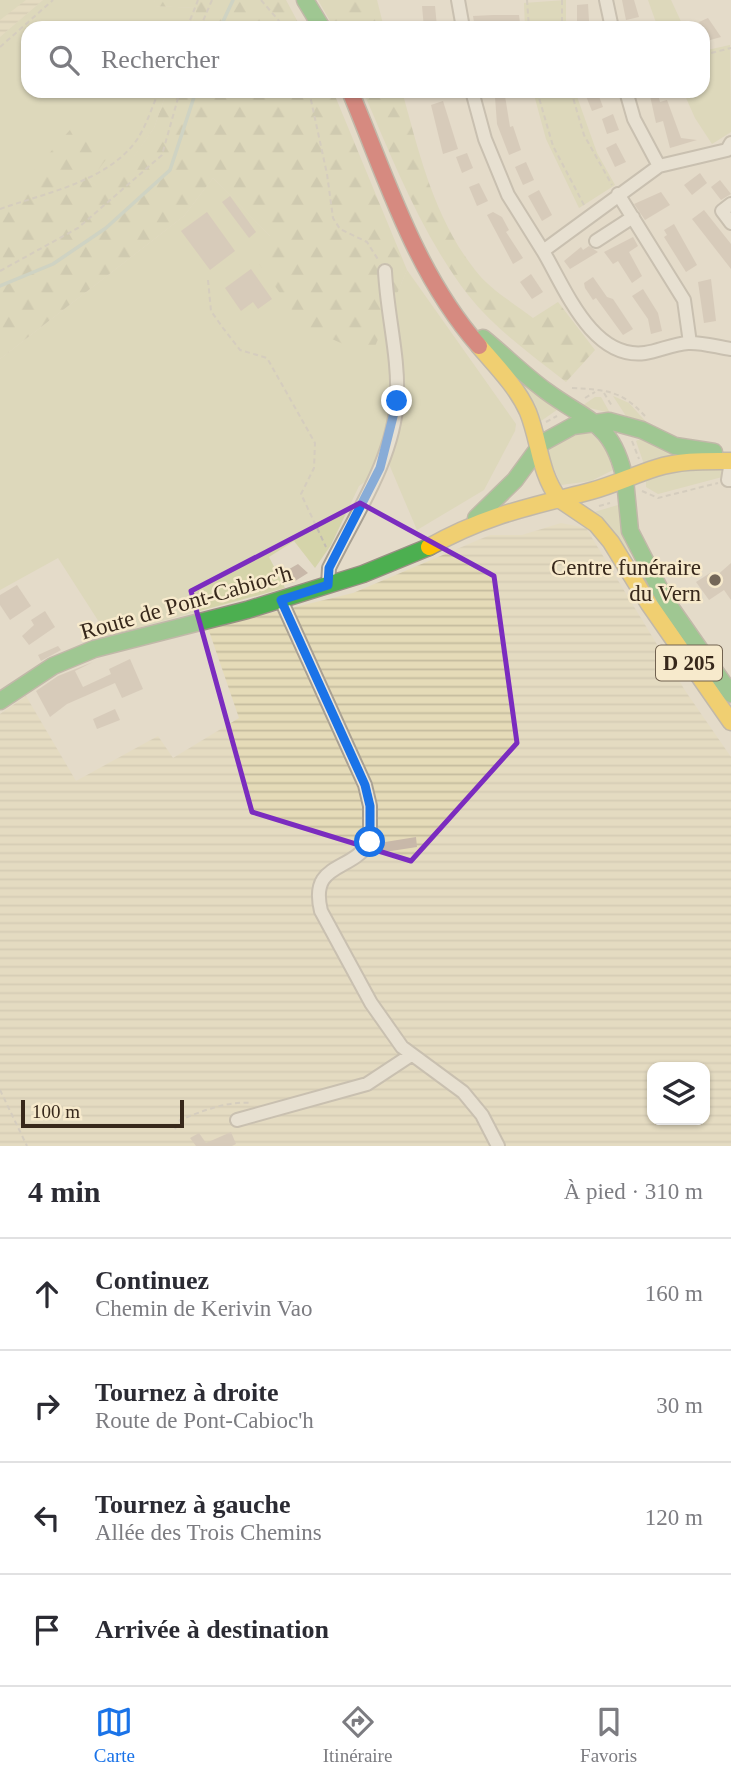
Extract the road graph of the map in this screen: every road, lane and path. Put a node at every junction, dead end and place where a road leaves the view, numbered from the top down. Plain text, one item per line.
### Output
1 (53, 0) edge
2 (198, 0) edge
3 (212, 0) edge
4 (261, 0) edge
5 (305, 0) edge
6 (458, 0) edge
7 (527, 0) edge
8 (562, 0) edge
9 (606, 0) edge
10 (29, 21) edge
11 (190, 21) edge
12 (203, 21) edge
13 (279, 21) edge
14 (318, 21) edge
15 (462, 21) edge
16 (528, 21) edge
17 (562, 21) edge
18 (610, 21) edge
19 (21, 28) edge
20 (0, 47) edge
21 (731, 48) edge
22 (710, 53) edge
23 (156, 98) edge
24 (178, 98) edge
25 (311, 98) edge
26 (353, 98) edge
27 (474, 98) edge
28 (539, 98) edge
29 (572, 98) edge
30 (628, 98) edge
31 (730, 150) edge
32 (659, 166) junction
33 (618, 194) junction
34 (731, 204) edge
35 (0, 209) edge
36 (590, 215) junction
37 (633, 217) junction
38 (731, 223) edge
39 (596, 241) dead end
40 (543, 251) junction
41 (428, 268) junction
42 (0, 271) edge
43 (385, 271) joint
44 (208, 280) dead end
45 (690, 343) junction
46 (731, 349) edge
47 (567, 388) dead end
48 (647, 418) dead end
49 (594, 421) junction
50 (535, 450) junction
51 (731, 455) edge
52 (731, 461) edge
53 (625, 480) junction
54 (729, 480) edge
55 (642, 490) dead end
56 (559, 499) junction
57 (467, 526) junction
58 (332, 561) junction
59 (328, 585) junction
60 (281, 600) junction
61 (731, 694) edge
62 (0, 701) edge
63 (731, 722) edge
64 (411, 1055) junction
65 (0, 1090) edge
66 (280, 1108) junction
67 (237, 1119) dead end
68 (175, 1129) dead end
69 (27, 1146) edge
70 (498, 1146) edge

1 - 10 path
2 - 11 path
3 - 12 path
4 - 13 path
5 - 14 main road
6 - 15 street
7 - 16 path
8 - 17 path
9 - 18 street
19 - 20 path
21 - 22 path
23 - 35 path
24 - 42 path
25 - 43 path
26 - 41 main road
27 - 40 street
28 - 36 path
29 - 33 path
30 - 32 street
31 - 32 street
32 - 33 street
33 - 36 street
33 - 37 street
34 - 38 street
36 - 40 street
37 - 39 street
37 - 45 street
40 - 45 street
41 - 49 main road
41 - 50 main road
43 - 58 street
44 - 58 path
45 - 46 street
47 - 48 path
49 - 50 main road
49 - 51 main road
49 - 53 main road
50 - 56 main road
50 - 57 main road, Route de Pont-Cabioc'h
52 - 53 main road
52 - 54 street
53 - 56 main road
53 - 61 main road, D 205
54 - 55 path
56 - 57 main road, Route de Pont-Cabioc'h
56 - 63 main road, D 205
57 - 59 main road, Route de Pont-Cabioc'h
58 - 59 street
59 - 60 main road, Route de Pont-Cabioc'h
60 - 62 main road, Route de Pont-Cabioc'h
60 - 64 street
64 - 66 street
64 - 70 street
65 - 69 path
66 - 67 street
66 - 68 path

